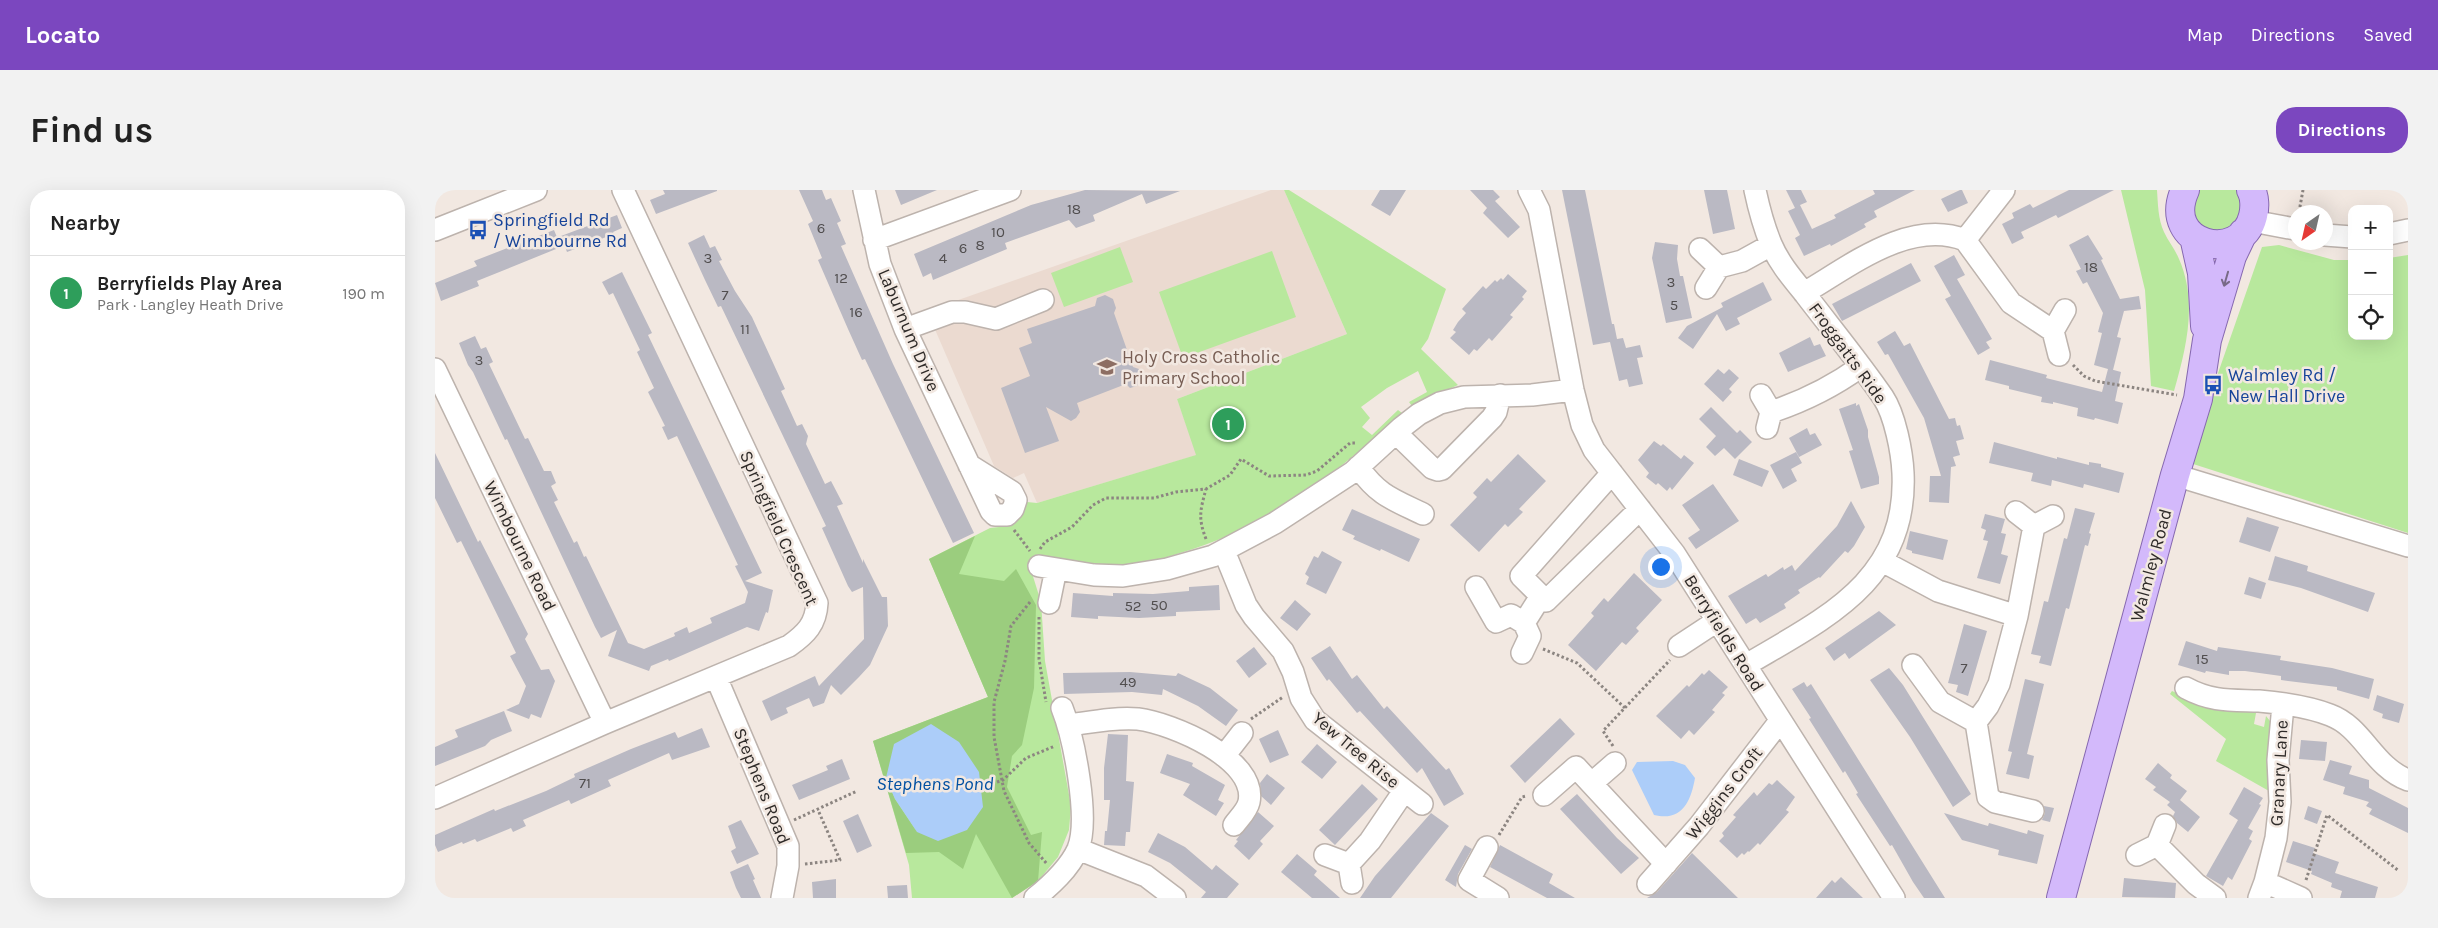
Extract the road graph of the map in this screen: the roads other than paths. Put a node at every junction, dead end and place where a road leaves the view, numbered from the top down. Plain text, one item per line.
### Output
1 (536, 190) edge
2 (623, 190) edge
3 (864, 190) edge
4 (1009, 190) edge
5 (1529, 190) edge
6 (1755, 190) edge
7 (2004, 190) edge
8 (2252, 191) edge
9 (2180, 197) edge
10 (2247, 227) junction
11 (435, 230) edge
12 (2288, 230) edge
13 (2408, 230) edge
14 (2393, 233) edge
15 (2333, 236) edge
16 (2194, 237) junction
17 (2348, 237) edge
18 (874, 240) junction
19 (1965, 240) junction
20 (1771, 245) junction
21 (1699, 249) dead end
22 (1719, 267) junction
23 (1706, 288) dead end
24 (1804, 293) junction
25 (1043, 300) dead end
26 (2065, 310) dead end
27 (905, 330) junction
28 (2053, 332) junction
29 (2207, 340) junction
30 (2059, 355) road end
31 (1860, 367) junction
32 (435, 369) edge
33 (1573, 390) junction
34 (1500, 395) junction
35 (1766, 412) dead end
36 (1396, 433) junction
37 (1358, 467) junction
38 (1612, 473) junction
39 (2175, 474) junction
40 (1640, 509) junction
41 (2016, 512) dead end
42 (1423, 514) dead end
43 (1007, 515) road end
44 (2053, 516) dead end
45 (2034, 526) junction
46 (2408, 546) edge
47 (1219, 553) junction
48 (1882, 561) junction
49 (1476, 588) dead end
50 (1541, 596) junction
51 (1041, 601) road end
52 (2017, 616) junction
53 (1717, 622) junction
54 (1679, 646) road end
55 (1745, 665) junction
56 (1913, 665) dead end
57 (716, 676) junction
58 (2185, 688) dead end
59 (2283, 705) junction
60 (1780, 721) junction
61 (1976, 722) junction
62 (605, 723) junction
63 (1242, 734) road end
64 (1223, 756) junction
65 (1615, 763) road end
66 (2408, 780) edge
67 (1592, 783) junction
68 (1405, 791) junction
69 (1544, 795) road end
70 (435, 798) edge
71 (1422, 804) dead end
72 (2033, 811) dead end
73 (1234, 825) dead end
74 (2165, 825) dead end
75 (2157, 845) junction
76 (1487, 847) road end
77 (1078, 849) junction
78 (2137, 854) dead end
79 (1325, 855) dead end
80 (1666, 864) junction
81 (1648, 884) dead end
82 (2262, 890) edge
83 (782, 898) edge
84 (1035, 898) edge
85 (1175, 898) edge
86 (1498, 898) edge
87 (1894, 898) edge
88 (2061, 898) edge
89 (2215, 898) edge
90 (2301, 898) edge

1 - 11 street
2 - 57 street, Springfield Crescent
3 - 18 street, Laburnum Drive
4 - 18 street
5 - 33 street, Berryfields Road
6 - 20 street, Froggatts Ride
7 - 19 street
8 - 10 main road
9 - 16 main road
10 - 12 street
10 - 16 main road
10 -> 29 main road, Walmley Road
13 - 14 street
15 - 17 street
16 - 29 main road
18 - 27 street, Laburnum Drive
19 - 24 street
19 - 28 street
20 - 22 street
20 - 24 street, Froggatts Ride
21 - 22 street
22 - 23 street
24 - 31 street, Froggatts Ride
25 - 27 street
26 - 28 street
27 - 43 street, Laburnum Drive
28 - 30 street
29 - 39 main road, Walmley Road
31 - 35 street
31 - 48 street, Froggatts Ride
32 - 62 street, Wimbourne Road
33 - 34 street
33 - 38 street, Berryfields Road
34 - 36 street
34 - 36 street
36 - 37 street
37 - 42 street
37 - 47 street
38 - 40 street, Berryfields Road
38 - 50 street
39 - 46 street
39 - 88 main road, Walmley Road
40 - 50 street
40 - 53 street, Berryfields Road
41 - 45 street
44 - 45 street
45 - 52 street
47 - 51 street
47 - 68 street, Yew Tree Rise
48 - 52 street
48 - 55 street, Froggatts Ride
49 - 50 street
52 - 61 street
53 - 54 street
53 - 55 street, Berryfields Road
55 - 60 street, Berryfields Road
56 - 61 street
57 - 62 street, Springfield Crescent
57 - 83 street, Stephens Road
58 - 59 street
59 - 66 street
59 - 82 street, Granary Lane
60 - 80 street, Wiggins Croft
60 - 87 street, Berryfields Road
61 - 72 street
62 - 70 street, Springfield Crescent
63 - 64 street
64 - 73 street
64 - 77 street
65 - 67 street
67 - 69 street
67 - 80 street
68 - 71 street, Yew Tree Rise
68 - 79 street, Yew Tree Rise
74 - 75 street
75 - 78 street
75 - 89 street
76 - 86 street
77 - 84 street
77 - 85 street
80 - 81 street, Wiggins Croft
82 - 90 street

